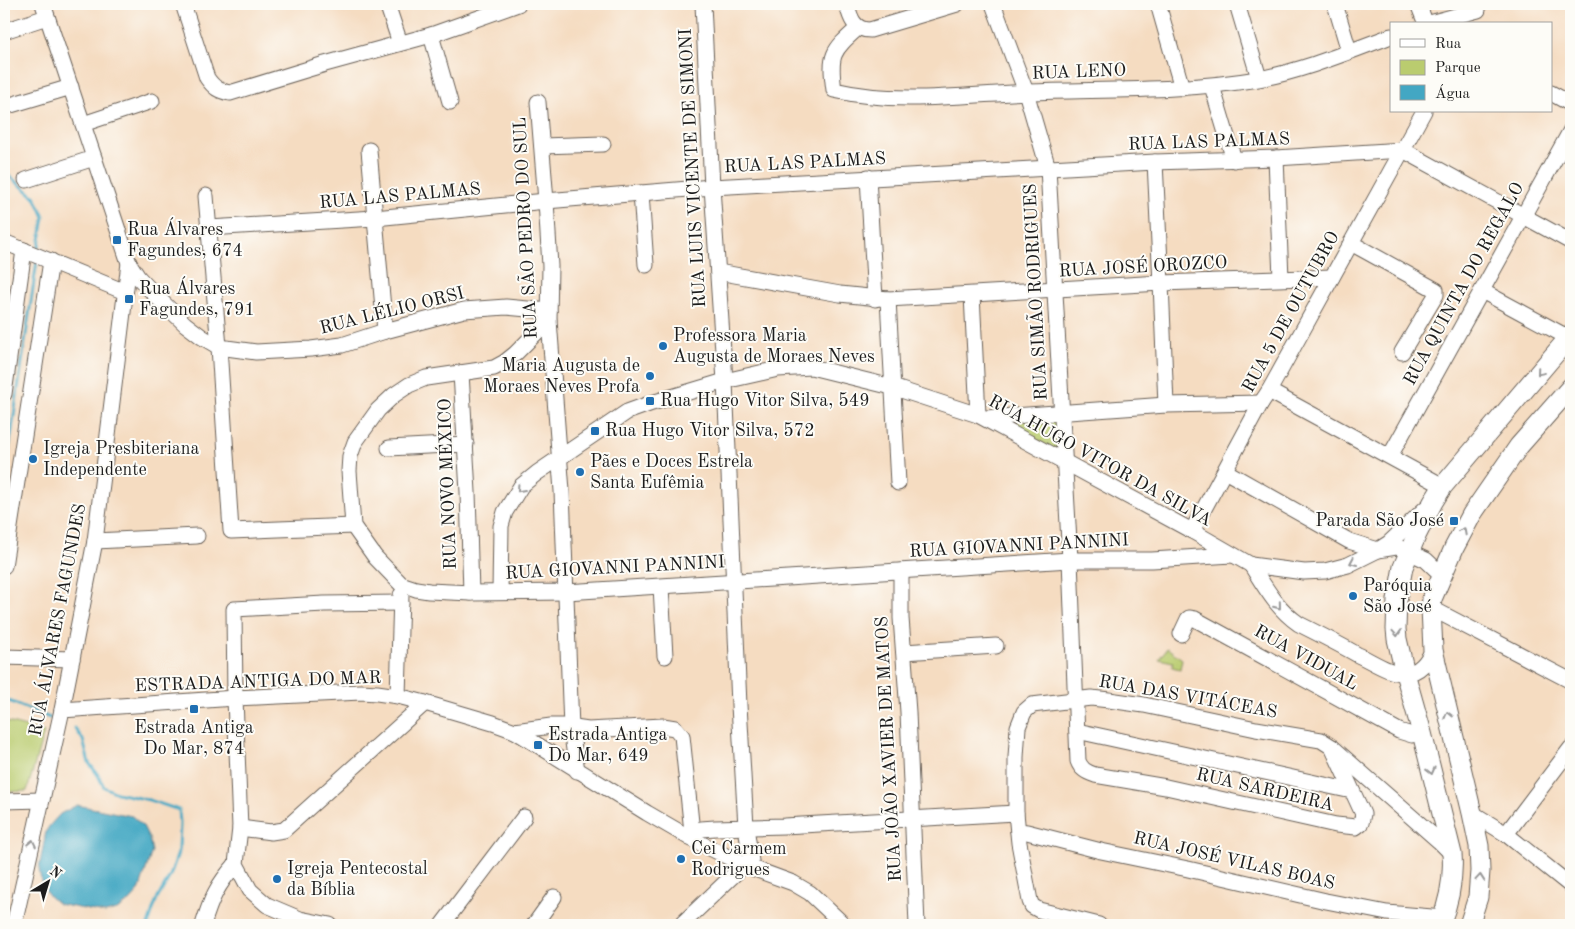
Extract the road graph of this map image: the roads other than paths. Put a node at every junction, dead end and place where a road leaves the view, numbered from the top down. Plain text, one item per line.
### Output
1 (183, 4) edge
2 (388, 4) edge
3 (518, 4) edge
4 (703, 4) edge
5 (847, 4) edge
6 (957, 4) edge
7 (993, 4) edge
8 (1158, 4) edge
9 (1237, 4) edge
10 (1335, 4) edge
11 (1418, 4) edge
12 (45, 10) edge
13 (1477, 13) edge
14 (1425, 22) edge
15 (1435, 22) edge
16 (858, 28) junction
17 (4, 31) edge
18 (431, 35) junction
19 (1390, 36) edge
20 (400, 43) junction
21 (1349, 51) junction
22 (1259, 78) junction
23 (1212, 86) junction
24 (71, 87) junction
25 (1182, 88) junction
26 (1026, 92) junction
27 (1552, 94) edge
28 (152, 101) dead end
29 (450, 102) dead end
30 (538, 102) dead end
31 (1571, 104) edge
32 (4, 107) edge
33 (1423, 112) edge
34 (83, 124) junction
35 (1571, 130) edge
36 (603, 144) dead end
37 (542, 146) junction
38 (369, 150) dead end
39 (1403, 150) junction
40 (94, 158) junction
41 (1276, 158) junction
42 (1234, 160) junction
43 (1155, 162) junction
44 (1048, 168) junction
45 (868, 177) junction
46 (26, 180) dead end
47 (712, 187) junction
48 (641, 193) junction
49 (206, 196) dead end
50 (546, 201) junction
51 (1523, 216) junction
52 (375, 218) junction
53 (209, 228) junction
54 (4, 242) edge
55 (1571, 242) edge
56 (1351, 243) junction
57 (26, 250) junction
58 (49, 260) junction
59 (129, 263) junction
60 (646, 265) dead end
61 (718, 272) junction
62 (1332, 277) junction
63 (1281, 278) junction
64 (1162, 283) junction
65 (1055, 290) junction
66 (1482, 291) junction
67 (125, 292) junction
68 (972, 295) junction
69 (881, 299) junction
70 (549, 315) junction
71 (385, 331) junction
72 (1570, 336) edge
73 (220, 347) junction
74 (1402, 352) dead end
75 (461, 373) junction
76 (725, 381) junction
77 (892, 387) junction
78 (1571, 387) edge
79 (1269, 391) junction
80 (4, 394) edge
81 (1261, 404) junction
82 (1166, 405) junction
83 (1062, 413) junction
84 (982, 416) junction
85 (466, 444) junction
86 (389, 448) dead end
87 (1390, 456) junction
88 (559, 460) junction
89 (1064, 461) junction
90 (1225, 471) junction
91 (898, 483) dead end
92 (1443, 486) junction
93 (1433, 502) junction
94 (353, 526) junction
95 (1192, 531) junction
96 (197, 536) dead end
97 (95, 541) junction
98 (1378, 550) junction
99 (1409, 551) junction
100 (1232, 555) junction
101 (1070, 560) junction
102 (1251, 565) junction
103 (4, 566) edge
104 (901, 570) junction
105 (1442, 575) junction
106 (734, 582) junction
107 (401, 584) junction
108 (661, 587) junction
109 (500, 592) junction
110 (566, 592) junction
111 (470, 593) junction
112 (400, 603) junction
113 (1431, 608) junction
114 (1181, 634) dead end
115 (996, 646) dead end
116 (1433, 650) junction
117 (904, 652) junction
118 (665, 656) dead end
119 (4, 657) edge
120 (72, 659) junction
121 (1405, 674) junction
122 (1571, 681) edge
123 (398, 696) junction
124 (235, 698) junction
125 (1077, 700) junction
126 (425, 703) junction
127 (62, 710) junction
128 (572, 728) junction
129 (515, 731) junction
130 (1077, 731) junction
131 (1422, 733) junction
132 (1332, 747) junction
133 (1571, 748) edge
134 (1080, 766) joint
135 (577, 771) junction
136 (1352, 790) junction
137 (42, 800) junction
138 (4, 801) edge
139 (1016, 813) junction
140 (524, 816) dead end
141 (912, 818) junction
142 (240, 828) junction
143 (746, 828) junction
144 (1018, 831) junction
145 (1484, 831) junction
146 (1506, 834) junction
147 (691, 835) junction
148 (1452, 854) junction
149 (236, 864) junction
150 (748, 867) junction
151 (1571, 886) edge
152 (554, 897) dead end
153 (282, 919) edge
154 (299, 922) edge
155 (1442, 922) edge
156 (14, 925) edge
157 (203, 925) edge
158 (330, 925) edge
159 (442, 925) edge
160 (534, 925) edge
161 (681, 925) edge
162 (844, 925) edge
163 (917, 925) edge
164 (1100, 925) edge
165 (1469, 925) edge

1 - 20 street
2 - 20 street
3 - 18 street
4 - 47 street, RUA LUIS VICENTE DE SIMONI
5 - 16 street
6 - 16 street
7 - 26 street, RUA SIMÃO RODRIGUES
8 - 25 street
9 - 22 street
10 - 21 street
11 - 14 street
12 - 17 street
12 - 24 street, RUA ÁLVARES FAGUNDES
13 - 15 street
16 - 26 street, RUA LENO
18 - 20 street
18 - 29 street
19 - 21 street, RUA LENO
21 - 22 street, RUA LENO
22 - 23 street, RUA LENO
23 - 25 street, RUA LENO
23 - 42 street
24 - 32 street
24 - 34 street, RUA ÁLVARES FAGUNDES
25 - 26 street, RUA LENO
26 - 44 street, RUA SIMÃO RODRIGUES
27 - 31 street
28 - 34 street
30 - 37 street, RUA SÃO PEDRO DO SUL
33 - 39 street, RUA 5 DE OUTUBRO
34 - 40 street, RUA ÁLVARES FAGUNDES
35 - 51 street, RUA QUINTA DO REGALO
36 - 37 street
37 - 50 street, RUA SÃO PEDRO DO SUL
38 - 52 street
39 - 41 street, RUA LAS PALMAS
39 - 51 street
39 - 56 street, RUA 5 DE OUTUBRO
40 - 46 street
40 - 59 street, RUA ÁLVARES FAGUNDES
41 - 42 street, RUA LAS PALMAS
41 - 63 street
42 - 43 street, RUA LAS PALMAS
43 - 44 street, RUA LAS PALMAS
43 - 64 street
44 - 45 street, RUA LAS PALMAS
44 - 65 street, RUA SIMÃO RODRIGUES
45 - 47 street, RUA LAS PALMAS
45 - 69 street
47 - 48 street, RUA LAS PALMAS
47 - 61 street, RUA LUIS VICENTE DE SIMONI
48 - 50 street, RUA LAS PALMAS
48 - 60 street
49 - 53 street
50 - 52 street, RUA LAS PALMAS
50 - 70 street, RUA SÃO PEDRO DO SUL
51 - 55 street
51 - 66 street, RUA QUINTA DO REGALO
52 - 53 street, RUA LAS PALMAS
52 - 71 street
53 - 73 street
54 - 57 street
56 - 62 street, RUA 5 DE OUTUBRO
56 - 74 street
57 - 58 street
57 - 80 street
58 - 67 street
58 - 103 street
59 - 67 street, RUA ÁLVARES FAGUNDES
59 - 73 street, RUA LÉLIO ORSI
61 - 69 street, RUA JOSÉ OROZCO
61 - 76 street, RUA LUIS VICENTE DE SIMONI
62 - 63 street, RUA JOSÉ OROZCO
62 - 79 street, RUA 5 DE OUTUBRO
63 - 64 street, RUA JOSÉ OROZCO
64 - 65 street, RUA JOSÉ OROZCO
64 - 82 street
65 - 68 street, RUA JOSÉ OROZCO
65 - 83 street, RUA SIMÃO RODRIGUES
66 - 72 street
66 - 87 street, RUA QUINTA DO REGALO
67 - 97 street, RUA ÁLVARES FAGUNDES
68 - 69 street, RUA JOSÉ OROZCO
68 - 84 street
69 - 77 street
70 - 71 street, RUA LÉLIO ORSI
70 - 75 street
70 - 88 street, RUA SÃO PEDRO DO SUL
71 - 73 street, RUA LÉLIO ORSI
72 -> 92 main road
73 - 94 street
75 - 85 street, RUA NOVO MÉXICO
75 - 94 street
76 - 77 street, RUA HUGO VITOR DA SILVA
76 - 88 street, RUA HUGO VITOR DA SILVA
76 - 106 street, RUA LUIS VICENTE DE SIMONI
77 - 84 street, RUA HUGO VITOR DA SILVA
77 - 91 street
105 -> 78 main road
79 - 81 street, RUA 5 DE OUTUBRO
79 - 87 street
81 - 82 street
81 - 90 street, RUA 5 DE OUTUBRO
82 - 83 street
83 - 84 street
83 - 89 street, RUA SIMÃO RODRIGUES
84 - 89 street, RUA HUGO VITOR DA SILVA
85 - 86 street
85 - 111 street, RUA NOVO MÉXICO
87 - 92 street
88 -> 109 street, RUA HUGO VITOR DA SILVA
88 - 110 street, RUA SÃO PEDRO DO SUL
89 - 95 street, RUA HUGO VITOR DA SILVA
89 - 101 street, RUA SIMÃO RODRIGUES
90 - 95 street, RUA 5 DE OUTUBRO
90 - 98 street
92 - 93 main road
93 - 98 street, RUA HUGO VITOR DA SILVA
93 - 99 main road
94 - 107 street
95 - 100 street, RUA HUGO VITOR DA SILVA
96 - 97 street
97 - 120 street, RUA ÁLVARES FAGUNDES
98 - 99 street, RUA HUGO VITOR DA SILVA
98 -> 102 street, RUA HUGO VITOR DA SILVA
99 - 105 street, RUA HUGO VITOR DA SILVA
99 -> 121 main road
100 - 101 street, RUA GIOVANNI PANNINI
100 - 102 street, RUA HUGO VITOR DA SILVA
101 - 104 street, RUA GIOVANNI PANNINI
101 - 125 street, RUA SIMÃO RODRIGUES
102 -> 121 street
104 - 106 street, RUA GIOVANNI PANNINI
104 - 117 street, RUA JOÃO XAVIER DE MATOS
105 - 113 main road
106 - 108 street, RUA GIOVANNI PANNINI
106 - 143 street, RUA LUIS VICENTE DE SIMONI
107 - 111 street, RUA GIOVANNI PANNINI
107 - 112 street
108 - 110 street, RUA GIOVANNI PANNINI
108 - 118 street
109 - 110 street, RUA GIOVANNI PANNINI
109 - 111 street, RUA GIOVANNI PANNINI
110 - 128 street, RUA SÃO PEDRO DO SUL
112 - 123 street
112 - 124 street
113 - 116 main road
113 - 122 street
114 - 131 street, RUA VIDUAL
115 - 117 street
116 - 121 street
145 -> 116 main road
117 - 141 street, RUA JOÃO XAVIER DE MATOS
119 - 120 street
120 - 127 street, RUA ÁLVARES FAGUNDES
121 - 131 main road
123 - 124 street, ESTRADA ANTIGA DO MAR
123 - 126 street, ESTRADA ANTIGA DO MAR
124 - 127 street, ESTRADA ANTIGA DO MAR
124 - 142 street
125 - 130 street, RUA SIMÃO RODRIGUES
125 - 132 street, RUA DAS VITÁCEAS
125 - 139 street, RUA DAS VITÁCEAS
126 - 129 street, ESTRADA ANTIGA DO MAR
126 - 142 street
127 - 137 street, RUA ÁLVARES FAGUNDES
128 - 129 street
128 - 135 street, RUA SÃO PEDRO DO SUL
128 - 147 street
129 - 135 street, ESTRADA ANTIGA DO MAR
130 - 134 street, RUA SIMÃO RODRIGUES
130 - 136 street
131 -> 148 main road
132 - 136 street, RUA SARDEIRA
132 - 148 street, RUA DAS VITÁCEAS
133 - 146 street
134 - 136 street, RUA SARDEIRA
135 - 147 street, ESTRADA ANTIGA DO MAR
137 - 138 street
156 -> 137 street, RUA ÁLVARES FAGUNDES
139 - 141 street
139 - 144 street, RUA DAS VITÁCEAS
140 - 159 street
141 - 143 street
141 - 163 street, RUA JOÃO XAVIER DE MATOS
142 - 149 street
143 - 147 street
143 - 150 street, RUA LUIS VICENTE DE SIMONI
144 - 155 street, RUA JOSÉ VILAS BOAS
144 - 164 street, RUA DAS VITÁCEAS
145 - 146 street
165 -> 145 main road
146 - 151 street
147 - 150 street, ESTRADA ANTIGA DO MAR
148 - 155 main road
149 - 153 street
149 - 157 street
150 - 161 street
150 - 162 street, ESTRADA ANTIGA DO MAR
152 - 160 street
153 - 154 street
154 - 158 street

